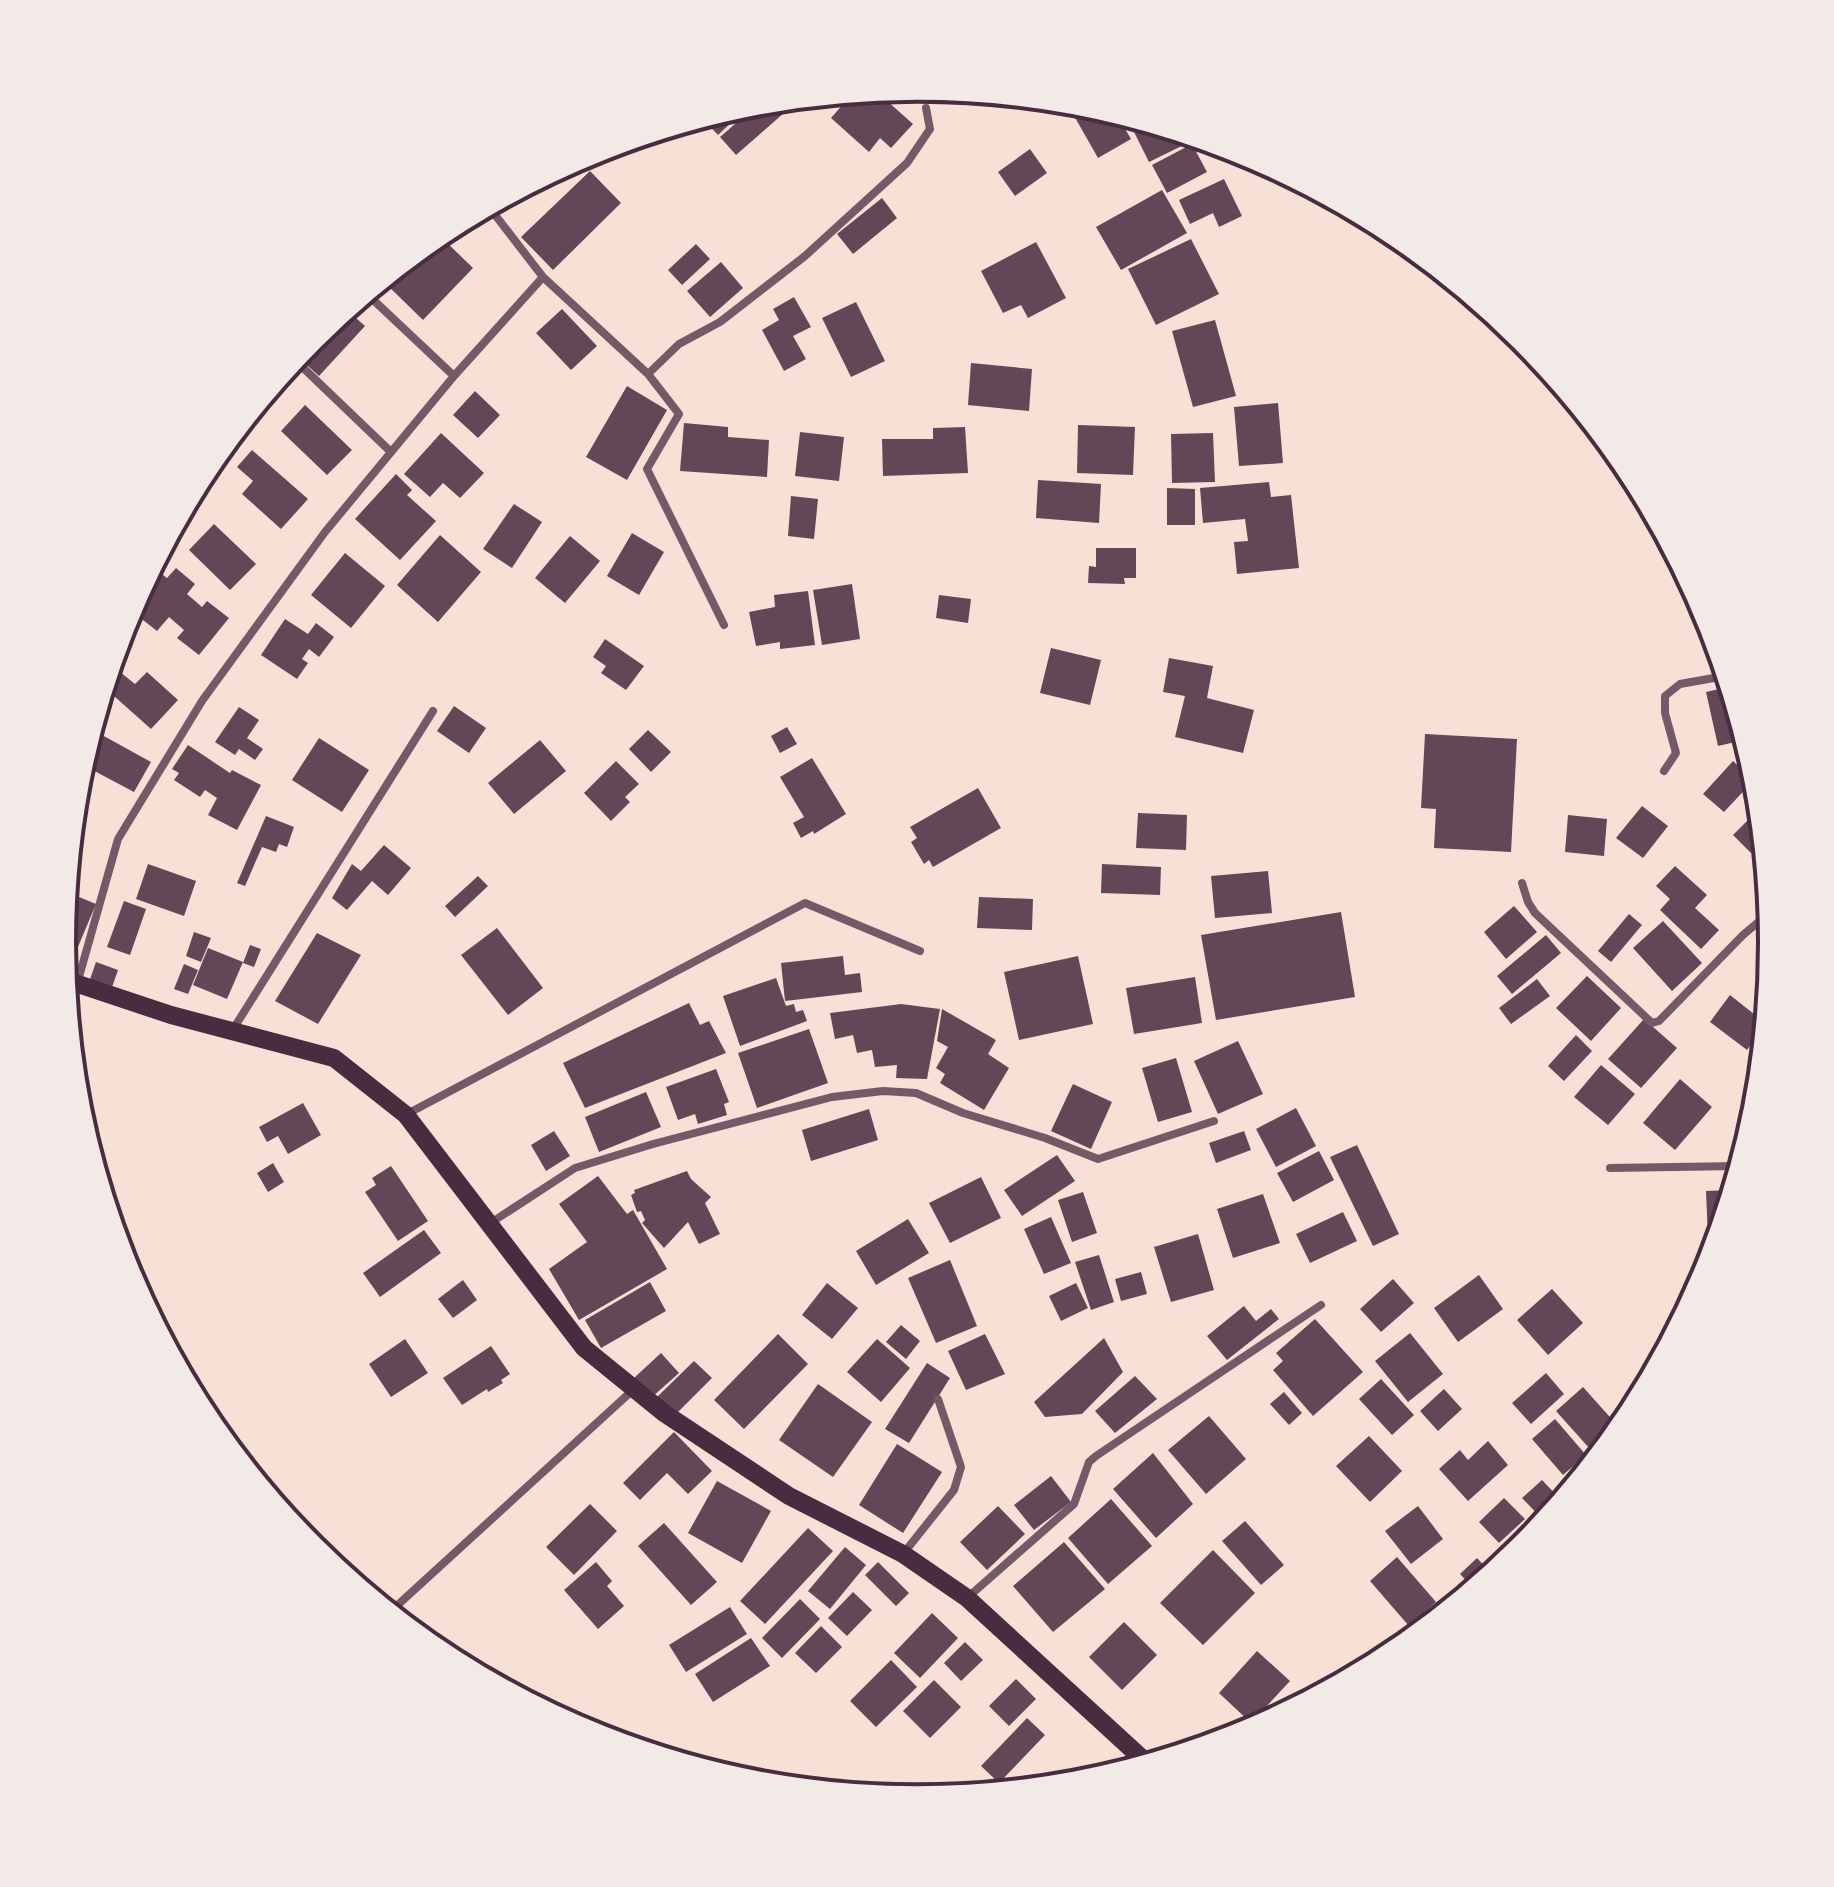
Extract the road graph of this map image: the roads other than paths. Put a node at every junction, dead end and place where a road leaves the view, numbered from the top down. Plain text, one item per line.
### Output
1 (926, 108) dead end
2 (496, 216) edge
3 (543, 277) junction
4 (374, 301) edge
5 (304, 369) edge
6 (648, 374) junction
7 (454, 376) junction
8 (391, 452) junction
9 (724, 625) dead end
10 (1714, 678) edge
11 (433, 711) dead end
12 (1664, 771) dead end
13 (1522, 883) dead end
14 (1757, 923) edge
15 (920, 951) dead end
16 (77, 965) edge
17 (77, 984) edge
18 (232, 1031) junction
19 (406, 1115) junction
20 (1214, 1121) dead end
21 (1727, 1166) edge
22 (1610, 1168) dead end
23 (489, 1224) junction
24 (1321, 1305) dead end
25 (635, 1389) junction
26 (938, 1399) dead end
27 (903, 1554) junction
28 (967, 1598) junction
29 (398, 1605) edge
30 (1138, 1755) edge

1 - 6 street
2 - 3 street
3 - 6 street
3 - 7 street
4 - 7 street
5 - 8 street
6 - 9 street
7 - 8 street
8 - 16 street
10 - 12 street
11 - 18 street
13 - 14 street
15 - 19 street
17 - 18 main road
18 - 19 main road
19 - 23 main road
20 - 23 street
21 - 22 street
23 - 25 main road
24 - 28 street
25 - 27 main road
25 - 29 street
26 - 27 street
27 - 28 main road
28 - 30 main road

